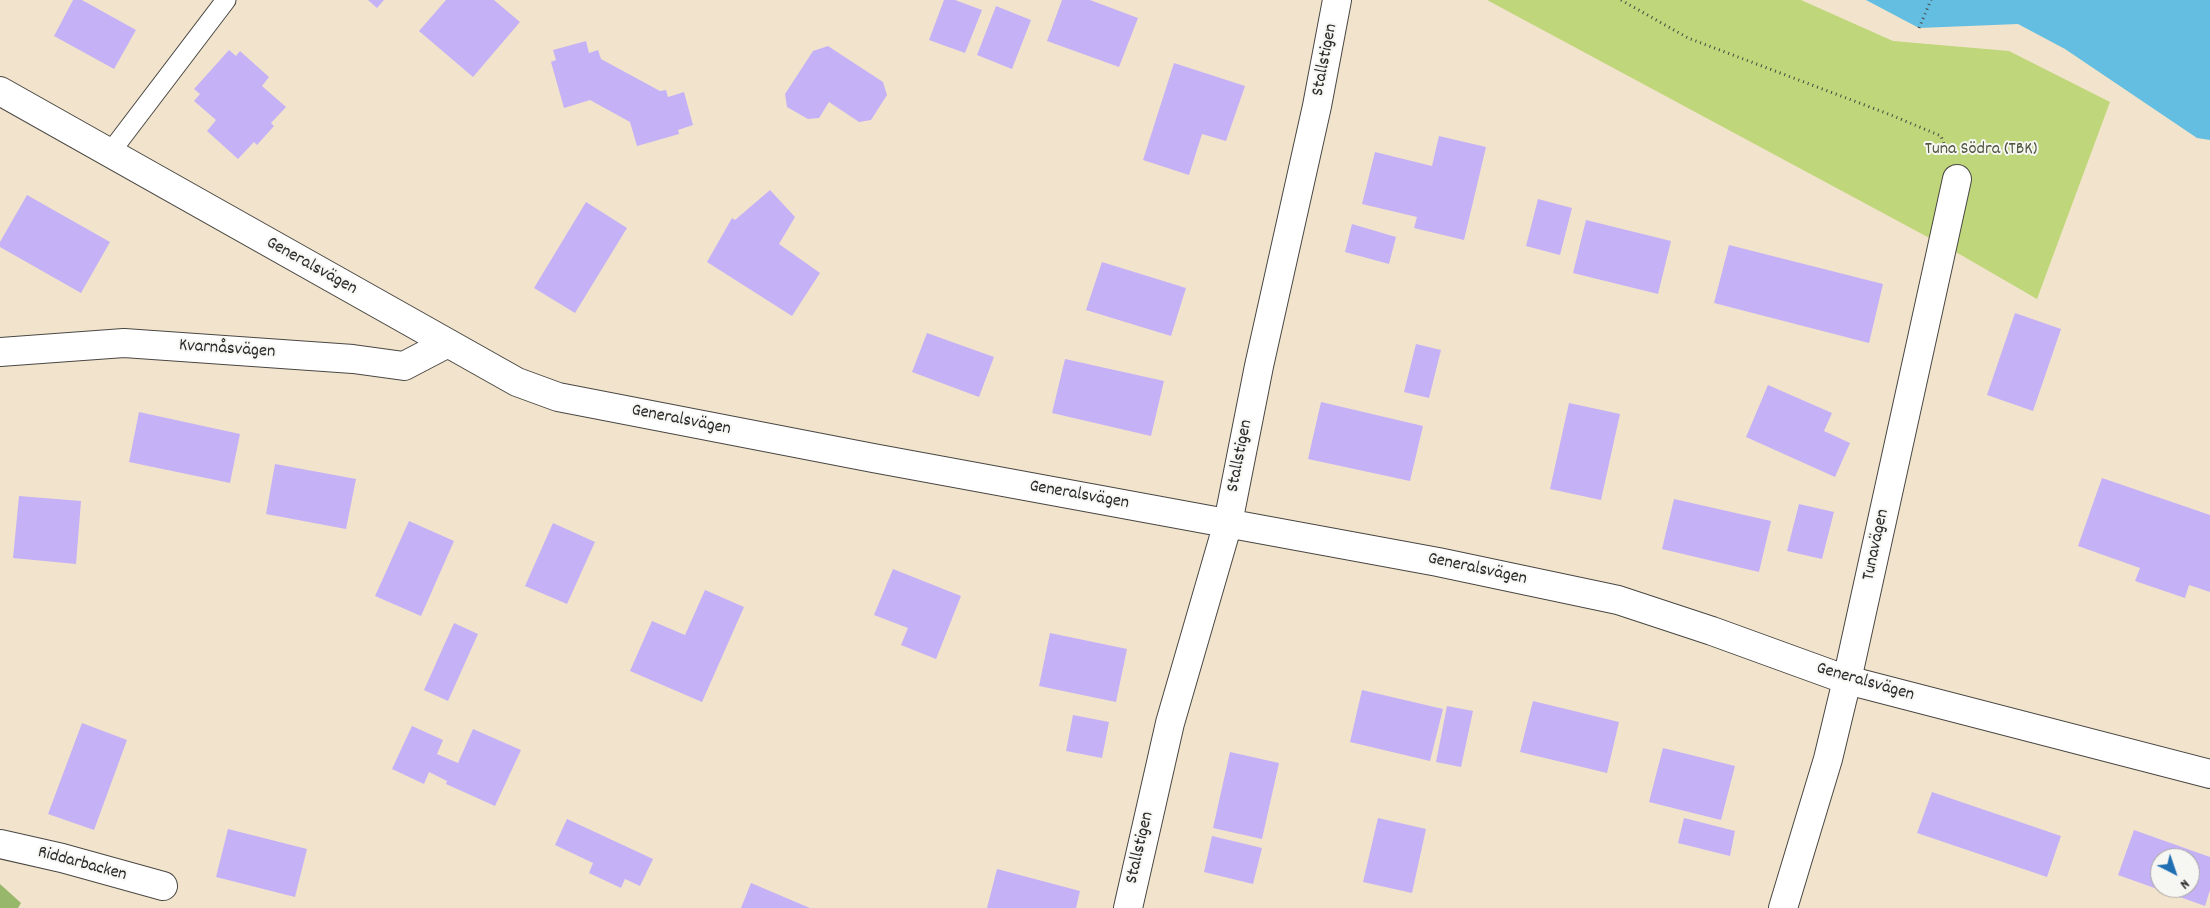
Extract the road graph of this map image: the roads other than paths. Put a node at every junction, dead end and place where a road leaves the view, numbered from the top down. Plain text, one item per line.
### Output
1 (226, 0) edge
2 (1337, 0) edge
3 (0, 91) edge
4 (109, 154) junction
5 (1957, 179) road end
6 (448, 343) junction
7 (0, 352) edge
8 (1228, 523) junction
9 (1847, 680) junction
10 (2210, 774) edge
11 (0, 844) edge
12 (163, 886) dead end
13 (1128, 908) edge
14 (1783, 908) edge

1 - 4 lane
2 - 8 street, Stallstigen
3 - 4 street, Generalsvägen
4 - 6 street, Generalsvägen
5 - 9 street, Tunavägen
6 - 7 street, Kvarnåsvägen
6 - 8 street, Generalsvägen
8 - 9 street, Generalsvägen
8 - 13 street, Stallstigen
9 - 10 street, Generalsvägen
9 - 14 street, Tunavägen
11 - 12 street, Riddarbacken

